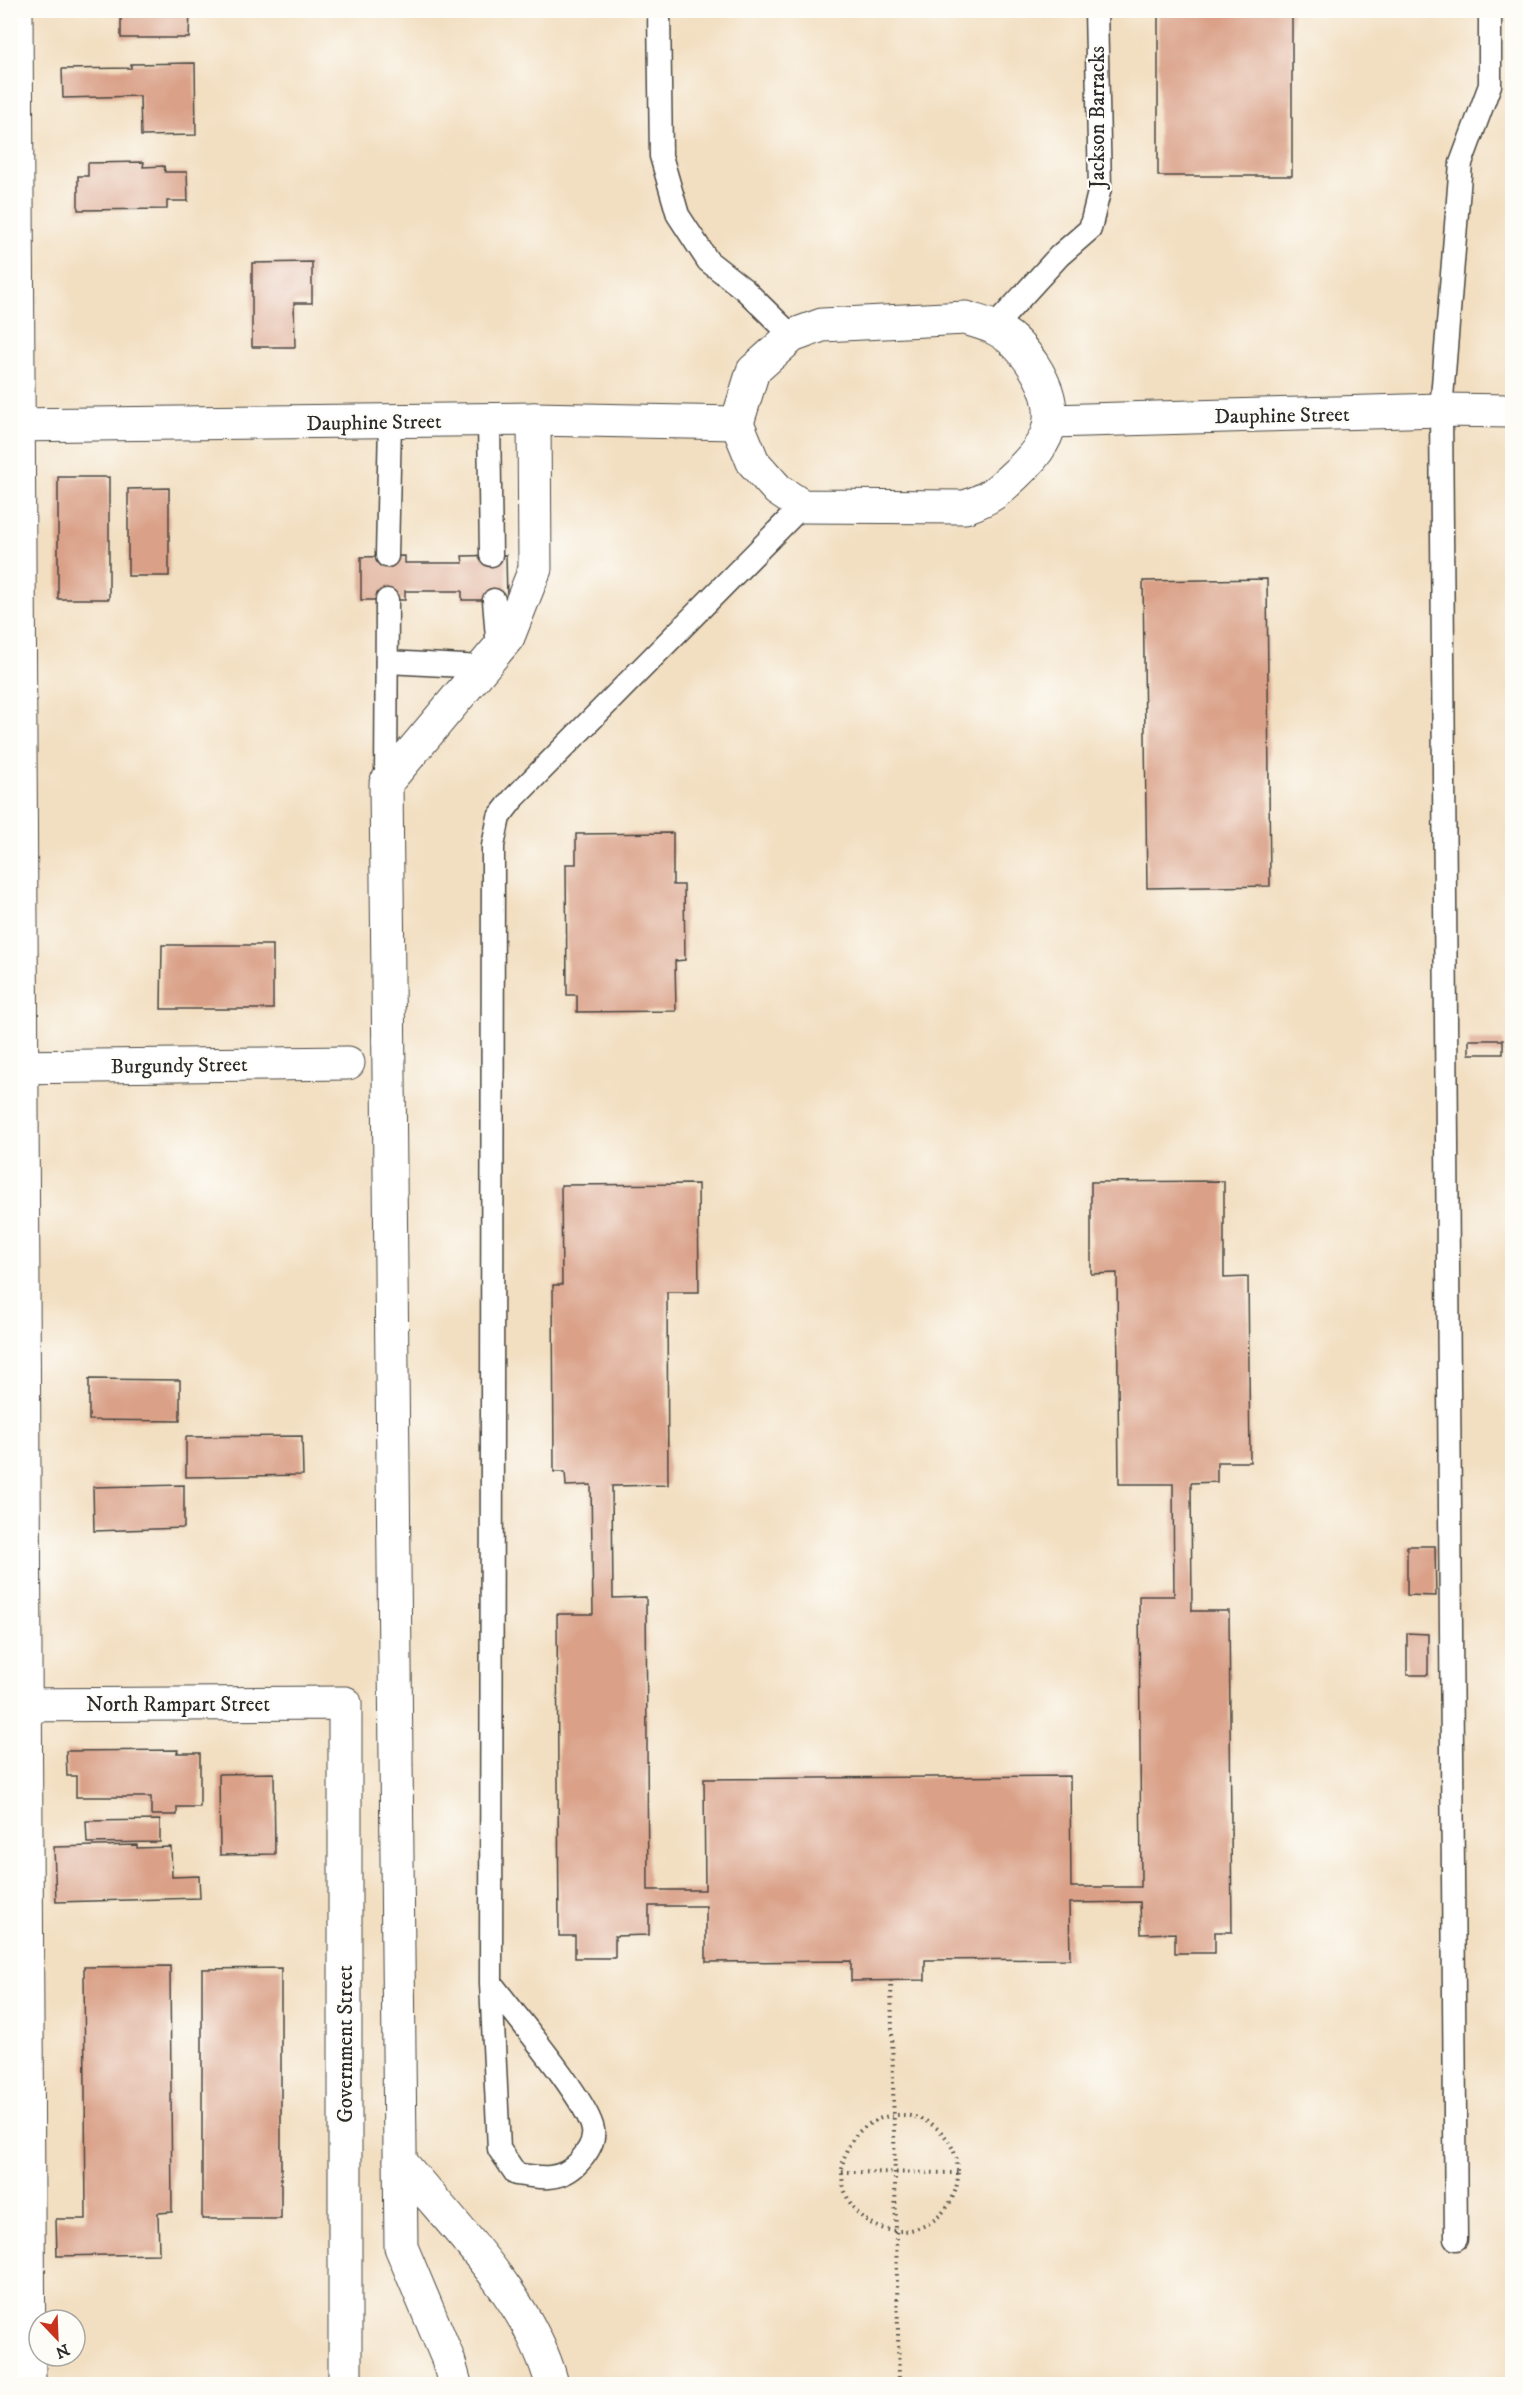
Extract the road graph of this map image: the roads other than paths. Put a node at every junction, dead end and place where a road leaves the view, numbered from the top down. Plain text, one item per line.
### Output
1 (16, 10) edge
2 (659, 10) edge
3 (1096, 10) edge
4 (1490, 10) edge
5 (994, 327) junction
6 (792, 336) junction
7 (1441, 410) junction
8 (1512, 411) edge
9 (534, 419) junction
10 (489, 420) junction
11 (1051, 421) junction
12 (390, 422) junction
13 (737, 423) junction
14 (13, 425) edge
15 (802, 506) junction
16 (491, 555) dead end
17 (387, 556) dead end
18 (387, 600) dead end
19 (494, 600) dead end
20 (491, 658) junction
21 (387, 662) junction
22 (386, 783) junction
23 (348, 1063) dead end
24 (16, 1067) edge
25 (345, 1703) joint
26 (17, 1705) edge
27 (491, 1983) junction
28 (400, 2161) junction
29 (1456, 2239) dead end
30 (29, 2385) edge
31 (345, 2385) edge
32 (455, 2385) edge
33 (552, 2385) edge

1 - 14 street
2 - 6 lane
3 - 5 lane, Jackson Barracks
4 - 7 lane
5 - 6 street
5 - 11 street
6 - 13 street
7 - 8 street, Dauphine Street
7 - 11 street, Dauphine Street
7 - 29 lane
9 - 10 street, Dauphine Street
9 - 13 street, Dauphine Street
9 - 20 street
10 - 12 street, Dauphine Street
10 - 16 lane
11 - 15 street
12 - 14 street, Dauphine Street
12 - 17 lane
13 - 15 street
14 - 24 street
15 - 27 lane
18 - 21 lane
19 - 20 lane
20 - 21 lane
20 - 22 street
21 - 22 lane
22 - 28 street
23 - 24 street, Burgundy Street
24 - 26 street
25 - 26 street, North Rampart Street
25 - 31 street, Government Street
26 - 30 street
27 - 27 lane
28 - 32 street
28 - 33 street

